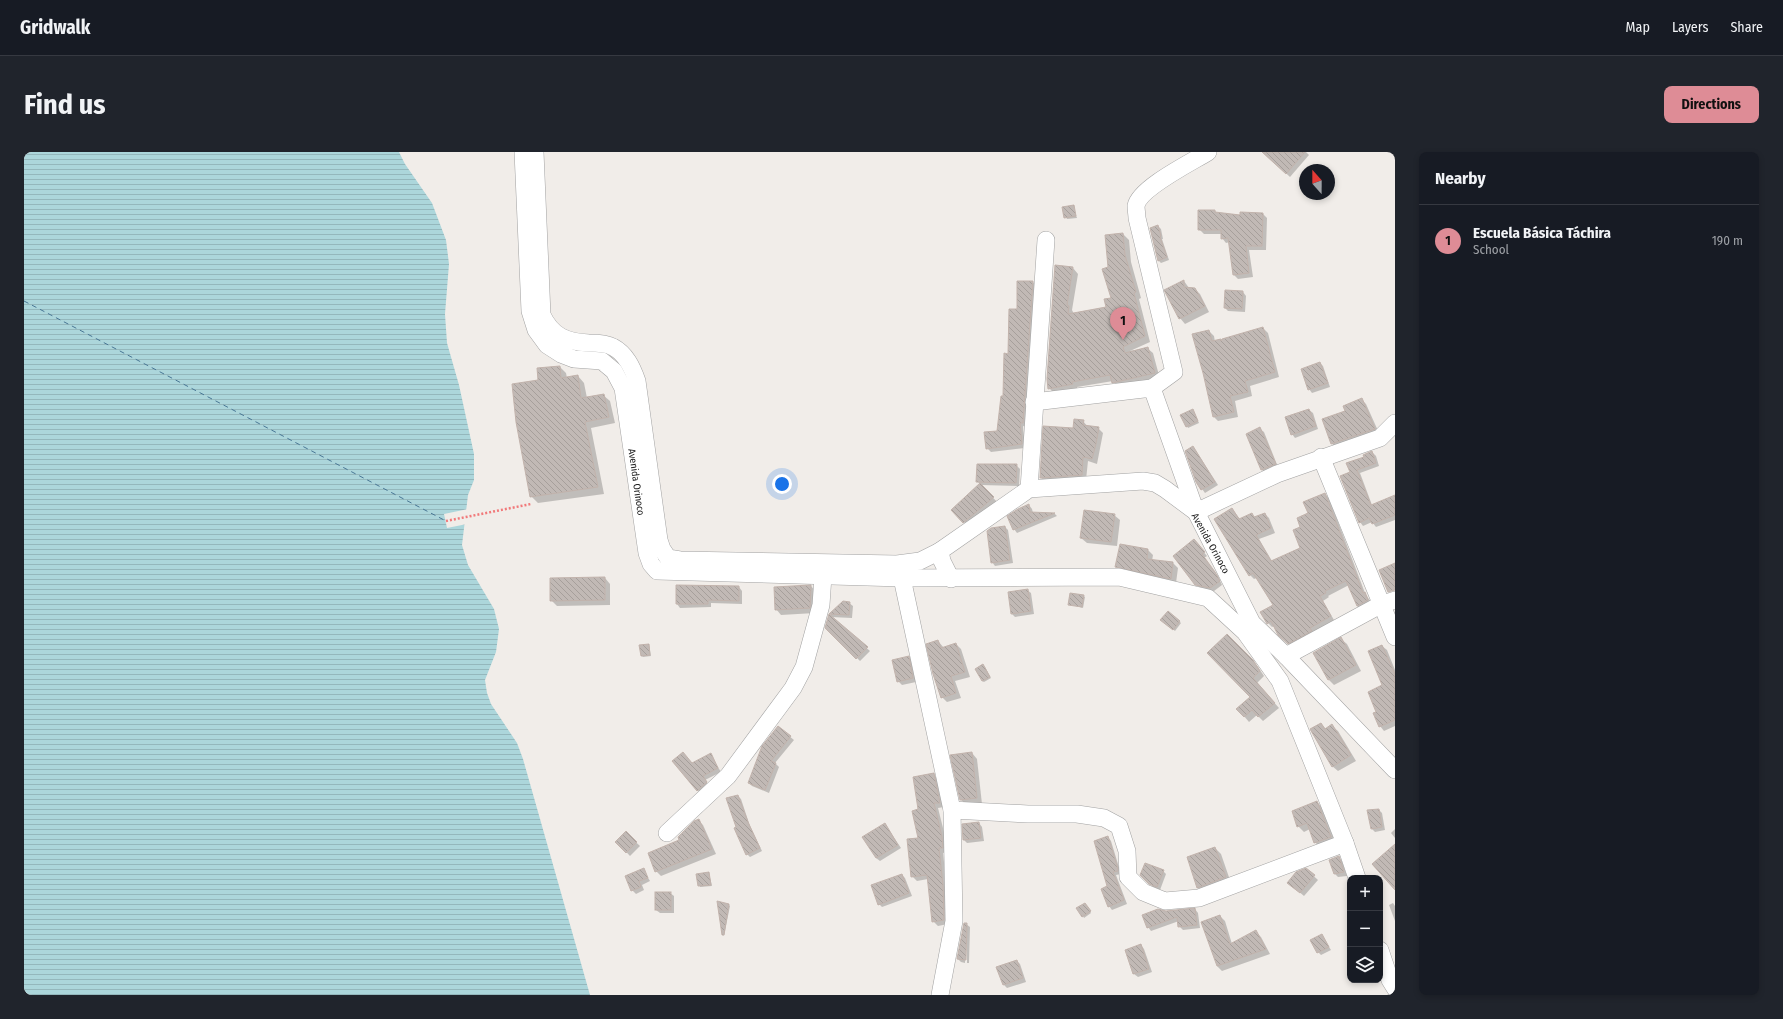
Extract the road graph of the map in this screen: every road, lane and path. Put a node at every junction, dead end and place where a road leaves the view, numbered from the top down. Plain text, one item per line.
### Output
1 (523, 152) edge
2 (535, 152) edge
3 (1208, 152) edge
4 (1046, 240) dead end
5 (1152, 388) junction
6 (1034, 402) junction
7 (1395, 423) edge
8 (1321, 457) junction
9 (1029, 489) junction
10 (531, 504) dead end
11 (1196, 512) junction
12 (446, 521) dead end
13 (940, 551) junction
14 (823, 576) junction
15 (902, 578) junction
16 (951, 579) junction
17 (1389, 602) edge
18 (1395, 637) edge
19 (1286, 656) junction
20 (1395, 770) edge
21 (952, 810) junction
22 (667, 833) dead end
23 (1346, 843) junction
24 (1356, 875) edge
25 (1383, 962) edge
26 (1390, 990) edge
27 (940, 995) edge

1 - 14 street, Avenida Orinoco
2 - 13 street, Avenida Orinoco
3 - 5 street
4 - 6 street
5 - 6 street
5 - 11 street
6 - 9 street
7 - 8 street
8 - 11 street
8 - 17 street
9 - 11 street, Avenida Orinoco
9 - 13 street, Avenida Orinoco
10 - 12 path
11 - 19 street, Avenida Orinoco
13 - 16 street
14 - 15 street, Avenida Orinoco
14 - 22 street
15 - 16 street, Avenida Orinoco
15 - 21 street
16 - 23 street, Avenida Orinoco
17 - 18 street
17 - 19 street
19 - 20 street, Avenida Orinoco
21 - 23 street
21 - 27 street
23 - 24 street, Avenida Orinoco
25 - 26 street

